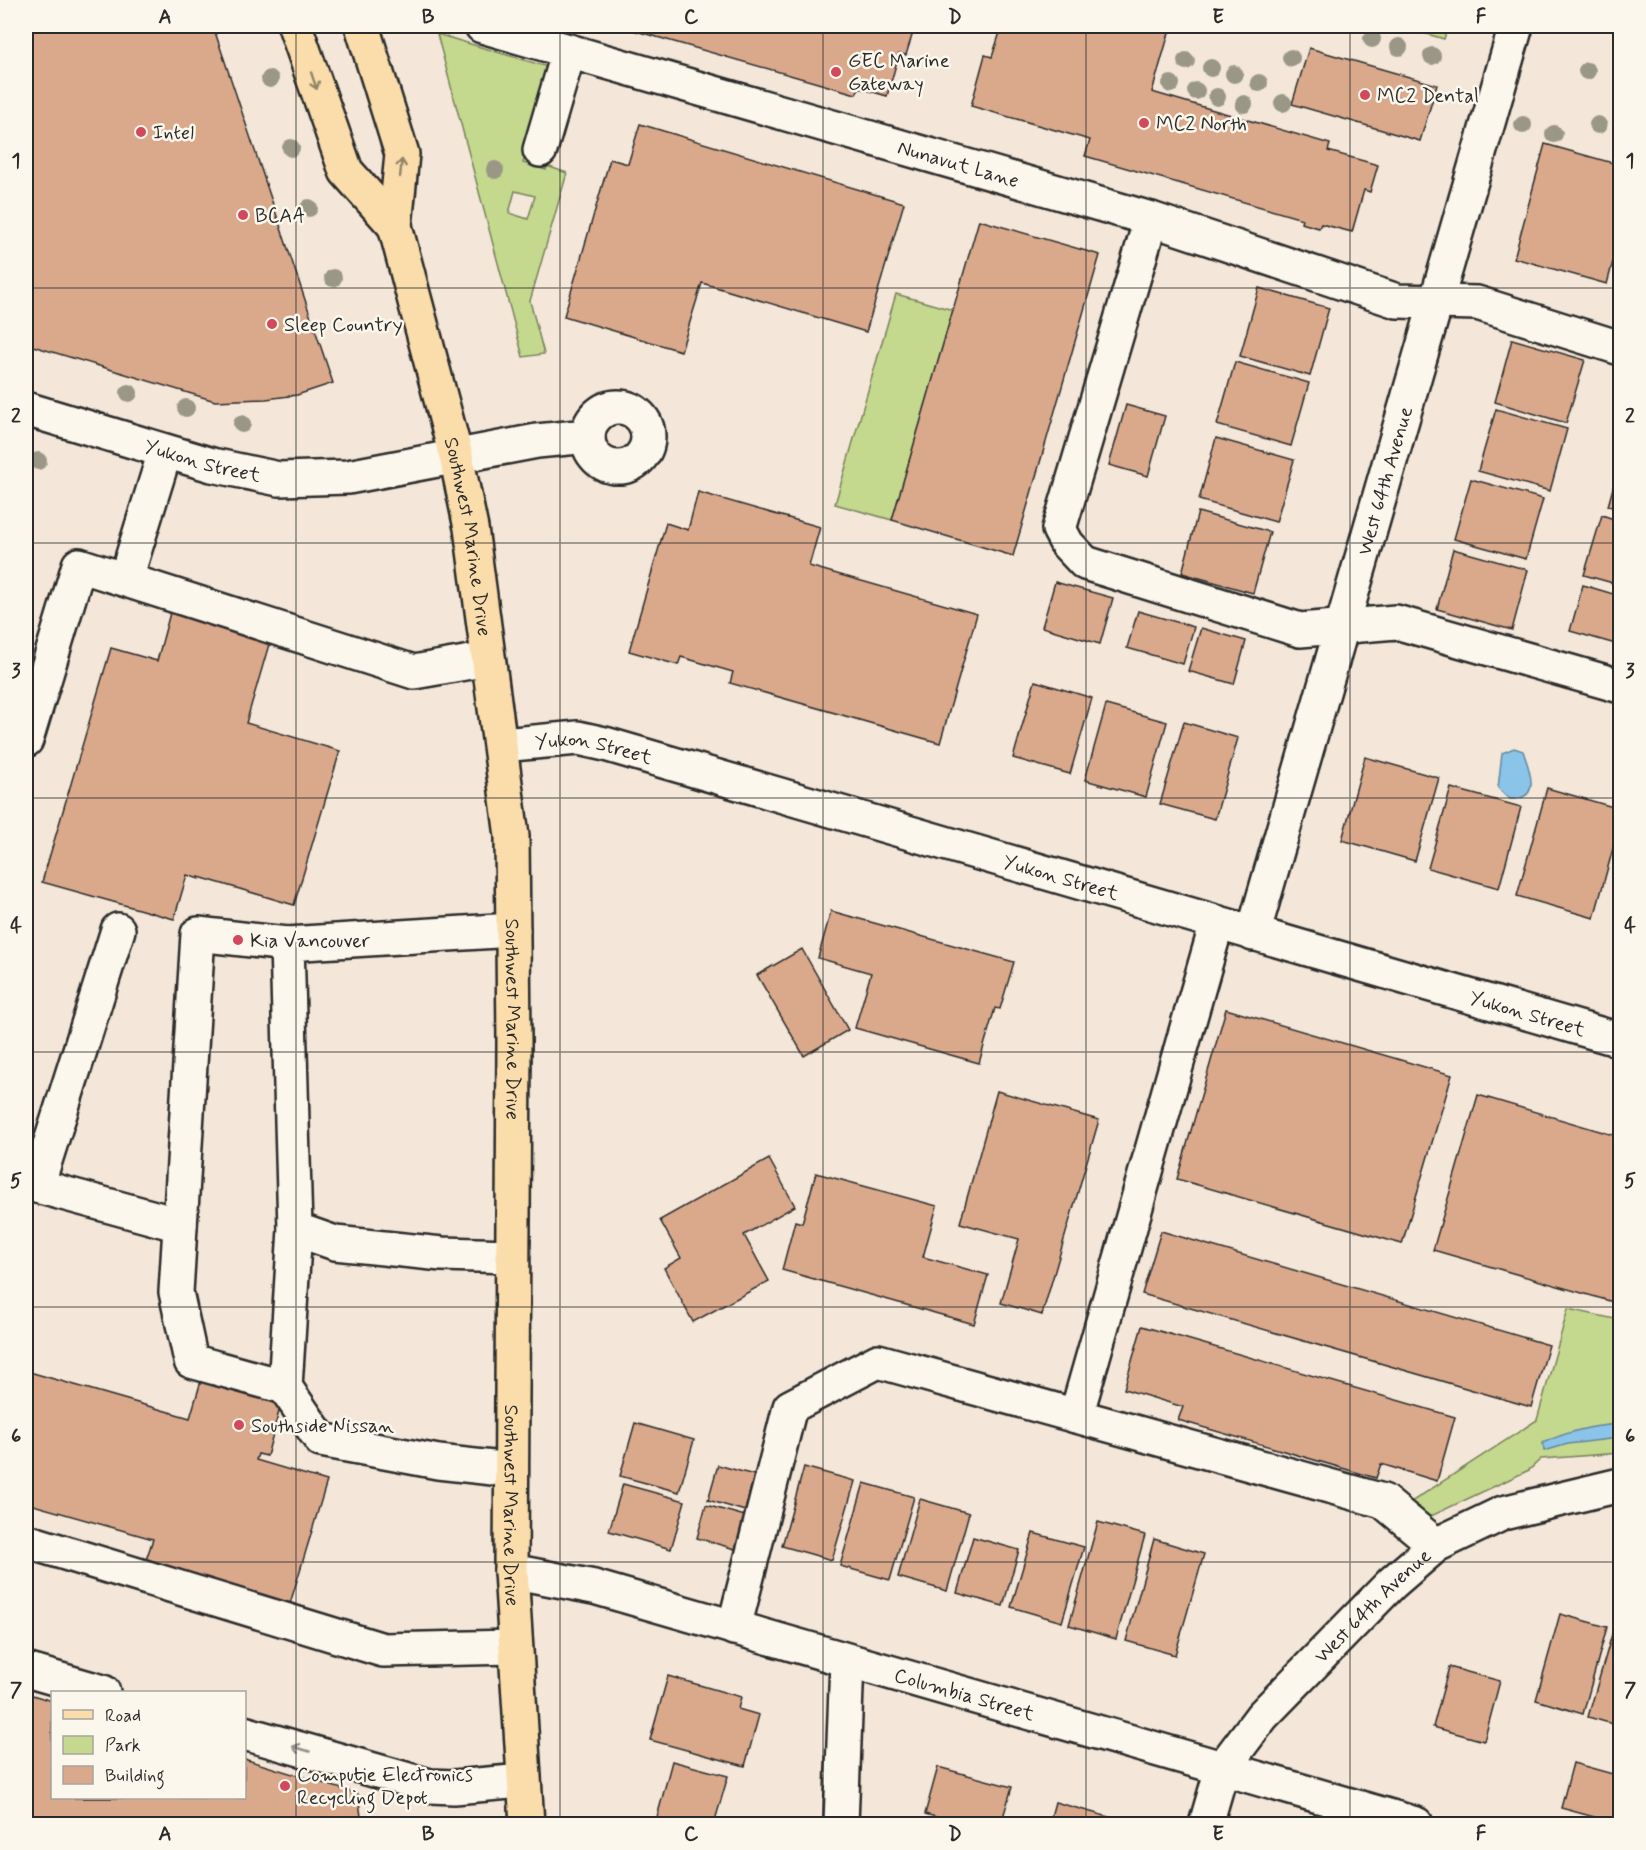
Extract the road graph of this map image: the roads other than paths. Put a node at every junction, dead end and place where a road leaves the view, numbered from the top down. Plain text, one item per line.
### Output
1 (295, 26) edge
2 (362, 26) edge
3 (482, 26) edge
4 (1516, 26) edge
5 (569, 51) junction
6 (540, 150) dead end
7 (1151, 219) junction
8 (395, 226) junction
9 (1436, 302) junction
10 (1620, 348) edge
11 (26, 409) edge
12 (588, 436) dead end
13 (165, 452) junction
14 (456, 456) junction
15 (126, 578) junction
16 (1342, 627) junction
17 (488, 659) junction
18 (1620, 686) edge
19 (26, 740) edge
20 (501, 745) junction
21 (1217, 923) junction
22 (118, 930) dead end
23 (513, 930) junction
24 (1253, 934) junction
25 (287, 944) junction
26 (1620, 1040) edge
27 (31, 1184) edge
28 (180, 1225) junction
29 (295, 1229) junction
30 (512, 1256) junction
31 (285, 1387) junction
32 (1076, 1416) junction
33 (511, 1470) junction
34 (1620, 1485) edge
35 (26, 1541) edge
36 (1436, 1545) junction
37 (511, 1571) junction
38 (734, 1628) junction
39 (513, 1647) junction
40 (847, 1660) junction
41 (26, 1670) edge
42 (100, 1691) edge
43 (246, 1734) edge
44 (1222, 1769) junction
45 (522, 1781) junction
46 (527, 1824) edge
47 (841, 1824) edge
48 (1206, 1824) edge
49 (1416, 1824) edge

1 -> 8 main road, Southwest Marine Drive
8 -> 2 main road, Southwest Marine Drive
3 - 5 street, Nunavut Lane
4 - 9 street, West 64th Avenue
5 - 6 street
5 - 7 street, Nunavut Lane
7 - 9 street, Nunavut Lane
7 - 16 street
8 - 14 main road, Southwest Marine Drive
9 - 10 street, Nunavut Lane
9 - 16 street, West 64th Avenue
11 - 13 street, Yukon Street
12 - 14 street, Yukon Street
13 - 14 street, Yukon Street
13 - 15 street
14 - 17 main road, Southwest Marine Drive
15 - 17 street
15 - 19 street
16 - 18 street
16 - 24 street, West 64th Avenue
17 - 20 main road, Southwest Marine Drive
20 - 21 street, Yukon Street
20 - 23 main road, Southwest Marine Drive
21 - 24 street, Yukon Street
21 - 32 street
22 - 27 street
23 - 25 street
23 - 30 main road, Southwest Marine Drive
24 - 26 street, Yukon Street
25 - 28 street
25 - 29 street
27 - 28 street
28 - 31 street
29 - 30 street
29 - 31 street
30 - 33 main road, Southwest Marine Drive
31 - 33 street
32 - 36 street
32 - 38 street
33 - 37 main road, Southwest Marine Drive
34 - 36 street, West 64th Avenue
35 - 39 street
36 - 44 street, West 64th Avenue
37 - 38 street, Columbia Street
37 - 39 main road, Southwest Marine Drive
38 - 40 street, Columbia Street
39 - 45 main road, Southwest Marine Drive
40 - 44 street, Columbia Street
40 - 47 street
41 - 42 street
45 -> 43 street
44 - 48 street, West 64th Avenue
44 - 49 street, Columbia Street
45 - 46 main road, Southwest Marine Drive

